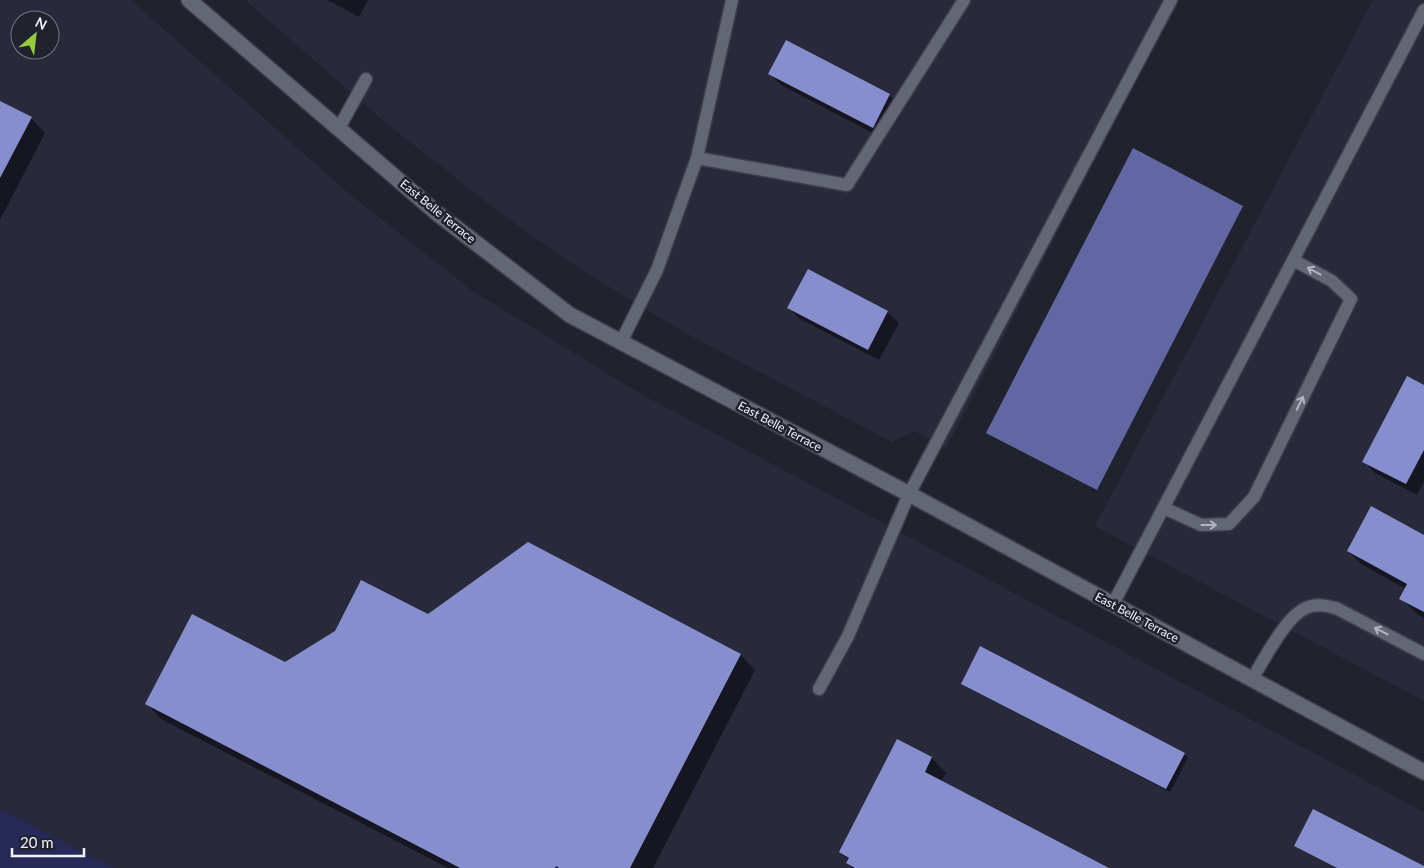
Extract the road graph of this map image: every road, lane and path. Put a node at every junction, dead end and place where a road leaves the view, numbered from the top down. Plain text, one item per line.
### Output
1 (189, 0) edge
2 (732, 0) edge
3 (964, 0) edge
4 (1171, 0) edge
5 (1424, 10) edge
6 (366, 79) dead end
7 (339, 128) junction
8 (697, 158) junction
9 (1293, 260) junction
10 (621, 342) junction
11 (909, 494) junction
12 (1164, 508) junction
13 (1113, 604) junction
14 (1424, 654) edge
15 (1252, 679) junction
16 (819, 690) dead end
17 (1424, 772) edge

1 - 7 street, East Belle Terrace
2 - 8 lane
3 - 8 lane
4 - 11 lane
5 - 9 lane
6 - 7 lane
7 - 10 street, East Belle Terrace
8 - 10 lane
9 - 12 lane
12 -> 9 lane
10 - 11 street, East Belle Terrace
11 - 13 street, East Belle Terrace
11 - 16 lane
12 - 13 lane
13 - 15 street, East Belle Terrace
14 -> 15 lane
15 - 17 street, East Belle Terrace

